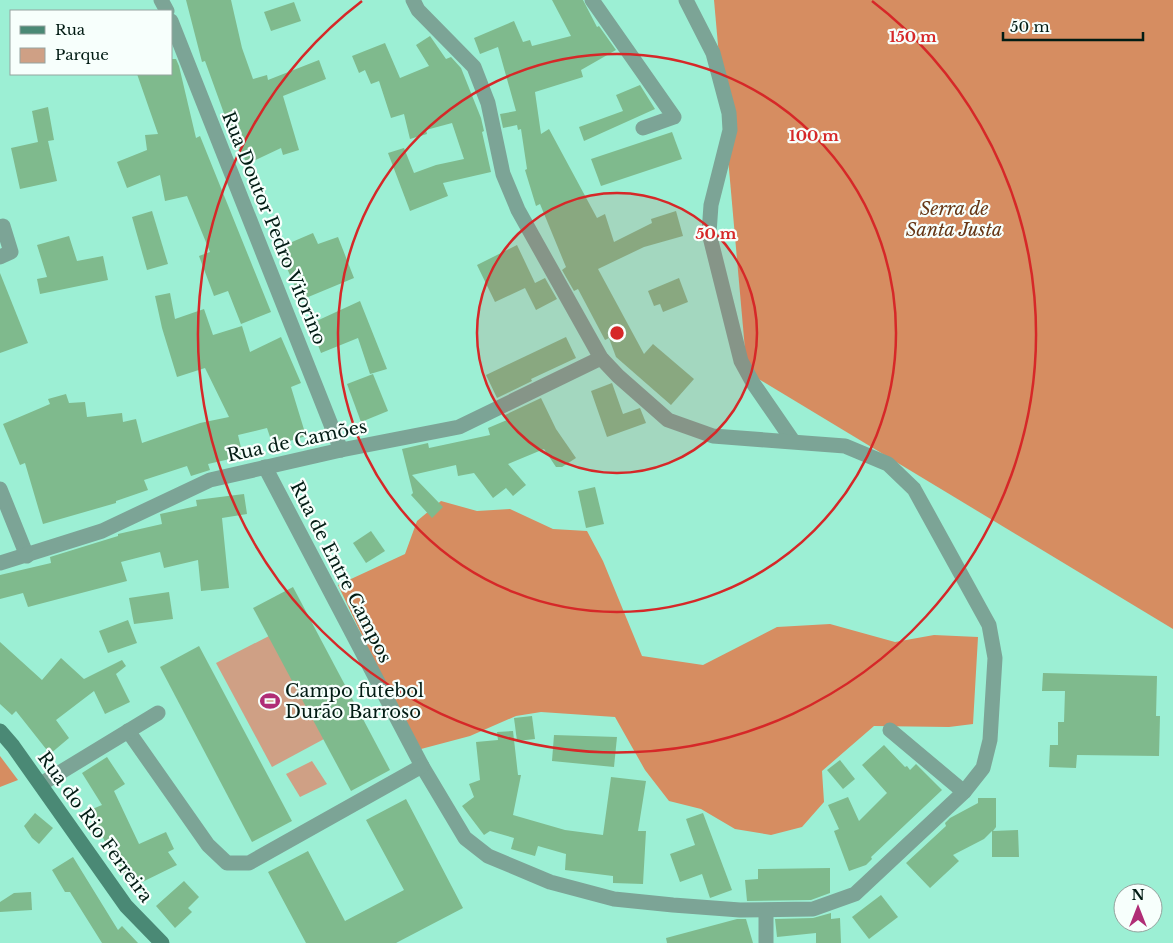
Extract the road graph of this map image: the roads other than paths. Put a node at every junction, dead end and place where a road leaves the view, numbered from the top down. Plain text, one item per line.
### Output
1 (413, 0) edge
2 (592, 0) edge
3 (686, 0) edge
4 (172, 24) edge
5 (643, 128) dead end
6 (0, 228) edge
7 (0, 257) edge
8 (601, 358) junction
9 (792, 442) junction
10 (341, 450) junction
11 (265, 467) junction
12 (0, 489) edge
13 (28, 556) junction
14 (0, 563) edge
15 (158, 713) dead end
16 (890, 730) dead end
17 (0, 731) edge
18 (128, 731) junction
19 (422, 766) junction
20 (41, 784) junction
21 (964, 792) junction
22 (766, 911) junction
23 (162, 943) edge
24 (766, 943) edge

1 - 8 street, Rua de Entre Campos
2 - 5 street
3 - 9 street
4 - 10 street, Rua Doutor Pedro Vitorino
6 - 7 street
8 - 9 street, Rua de Entre Campos
8 - 10 street, Rua de Camões
9 - 21 street, Rua de Entre Campos
10 - 11 street, Rua de Camões
11 - 13 street, Rua de Camões
11 - 19 street, Rua de Entre Campos
12 - 13 street
13 - 14 street, Rua de Camões
15 - 18 street
16 - 21 street
17 - 20 street, Rua do Rio Ferreira
18 - 19 street
18 - 20 street
19 - 22 street, Rua de Entre Campos
20 - 23 street, Rua do Rio Ferreira
21 - 22 street, Rua de Entre Campos
22 - 24 street

